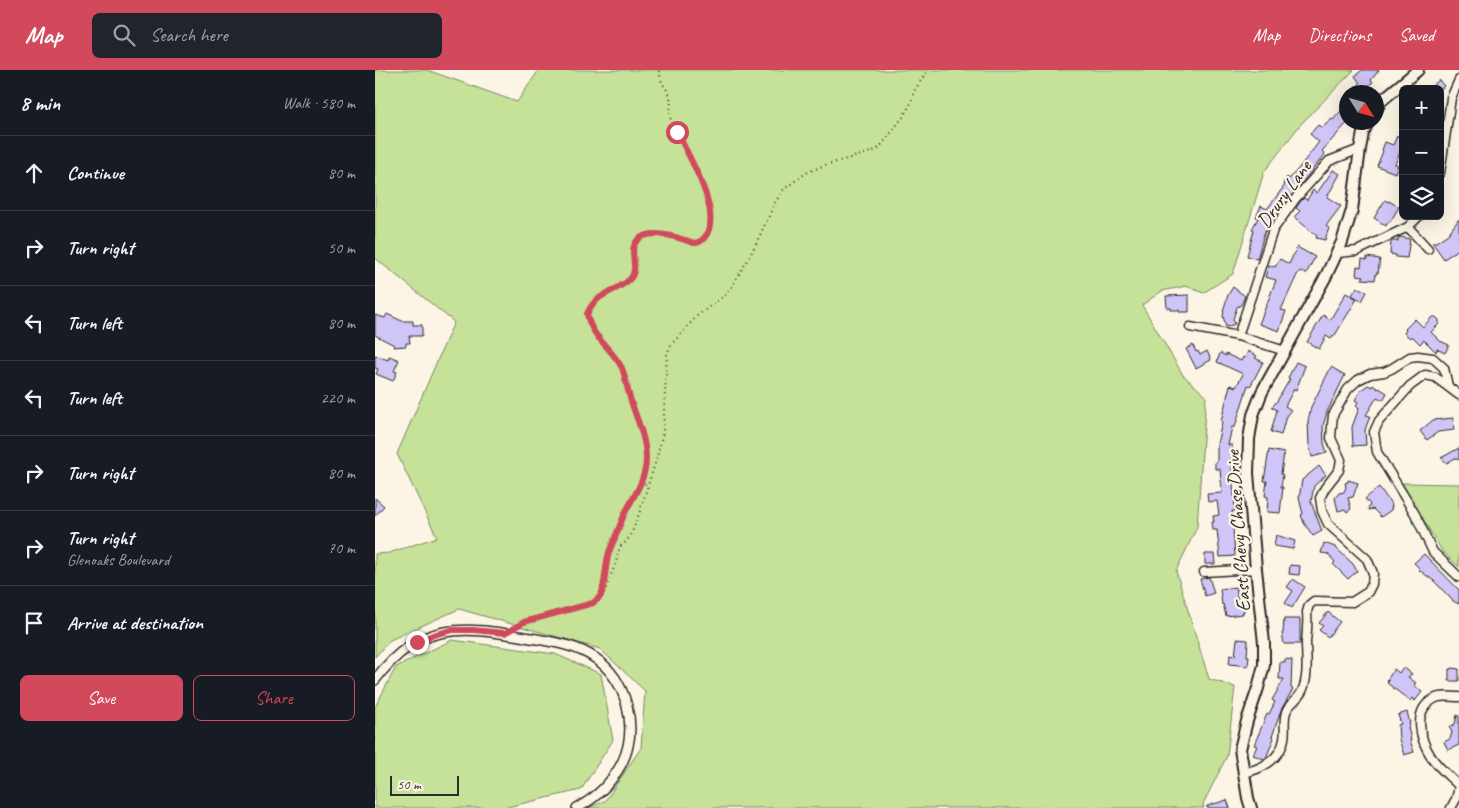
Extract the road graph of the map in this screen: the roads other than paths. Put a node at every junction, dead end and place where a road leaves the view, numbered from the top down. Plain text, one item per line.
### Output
1 (1418, 70) edge
2 (1459, 80) edge
3 (1384, 99) edge
4 (1364, 130) edge
5 (1444, 146) edge
6 (1360, 149) junction
7 (1415, 220) edge
8 (1408, 227) junction
9 (1428, 249) dead end
10 (1338, 253) junction
11 (1190, 327) dead end
12 (1238, 336) junction
13 (1285, 351) junction
14 (1448, 386) junction
15 (1459, 395) edge
16 (1256, 569) junction
17 (1204, 572) dead end
18 (1459, 577) edge
19 (375, 680) edge
20 (1459, 697) edge
21 (1243, 773) junction
22 (1459, 787) edge
23 (577, 808) edge
24 (1251, 808) edge
25 (1451, 808) edge

1 - 3 main road
2 - 5 street
4 - 6 main road, East Chevy Chase Drive
6 - 10 main road, East Chevy Chase Drive
6 - 12 street, Drury Lane
7 - 8 street
8 - 9 street
8 - 10 street
10 - 13 main road, East Chevy Chase Drive
11 - 12 street
12 - 13 street
13 - 16 main road, East Chevy Chase Drive
14 - 15 street
14 - 18 street
14 - 21 street
16 - 17 street
16 - 21 main road, East Chevy Chase Drive
19 - 23 street
20 - 22 street
21 - 24 main road, East Chevy Chase Drive
22 - 25 street

